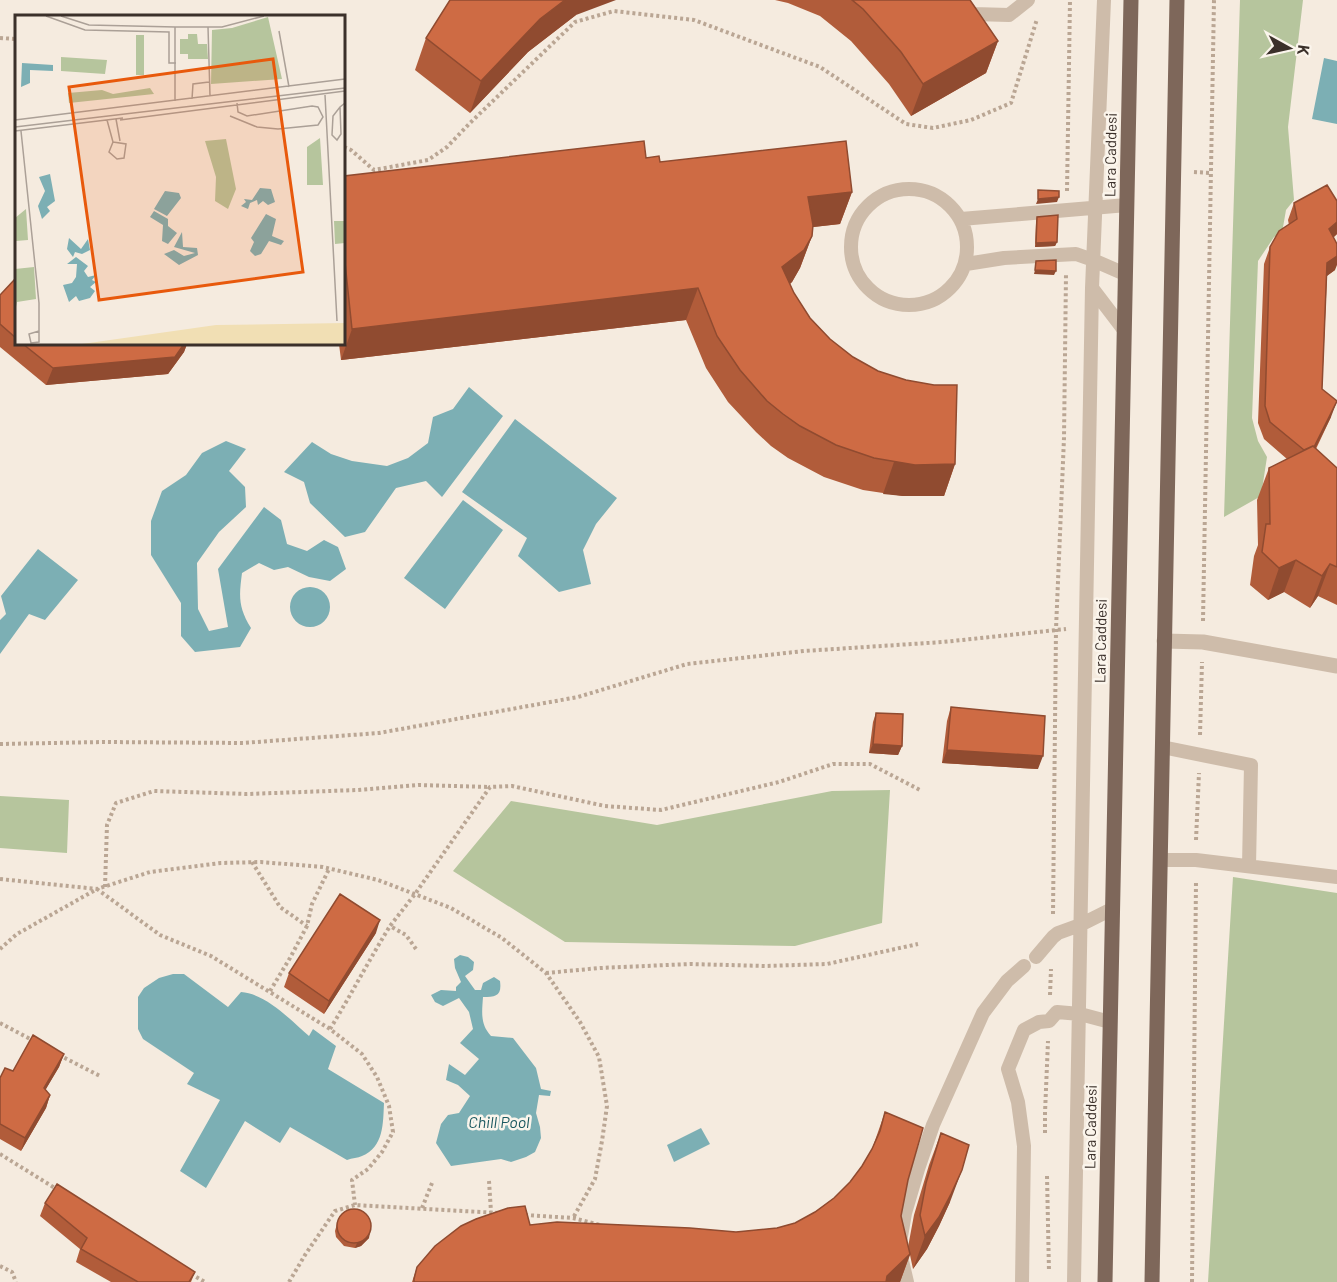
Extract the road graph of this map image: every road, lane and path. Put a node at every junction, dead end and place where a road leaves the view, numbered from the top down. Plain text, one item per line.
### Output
1 (949, 0) edge
2 (1028, 0) edge
3 (1070, 0) edge
4 (1104, 0) edge
5 (1131, 0) edge
6 (1177, 0) edge
7 (1039, 10) dead end
8 (0, 38) edge
9 (15, 39) edge
10 (345, 147) edge
11 (1127, 205) junction
12 (1095, 208) junction
13 (1066, 211) junction
14 (961, 219) junction
15 (1066, 255) junction
16 (1093, 260) junction
17 (966, 264) junction
18 (1125, 274) junction
19 (1092, 288) junction
20 (1124, 330) junction
21 (1056, 629) junction
22 (1084, 629) junction
23 (1164, 641) junction
24 (1337, 666) edge
25 (0, 744) edge
26 (1162, 747) junction
27 (490, 787) junction
28 (922, 791) dead end
29 (1160, 860) junction
30 (252, 862) junction
31 (1249, 866) junction
32 (329, 869) junction
33 (1337, 877) edge
34 (0, 879) edge
35 (105, 887) junction
36 (98, 889) junction
37 (415, 894) junction
38 (1112, 909) junction
39 (1080, 925) junction
40 (307, 926) junction
41 (390, 926) junction
42 (1053, 937) junction
43 (918, 944) dead end
44 (0, 949) edge
45 (416, 949) dead end
46 (546, 973) junction
47 (270, 991) junction
48 (1080, 1014) junction
49 (1049, 1021) junction
50 (1110, 1022) junction
51 (0, 1023) edge
52 (330, 1029) junction
53 (35, 1042) edge
54 (56, 1053) edge
55 (100, 1076) dead end
56 (1045, 1136) dead end
57 (0, 1154) edge
58 (1046, 1170) dead end
59 (489, 1181) dead end
60 (432, 1183) dead end
61 (58, 1191) edge
62 (355, 1205) junction
63 (422, 1208) junction
64 (492, 1212) junction
65 (503, 1213) edge
66 (515, 1214) edge
67 (573, 1218) junction
68 (609, 1227) edge
69 (0, 1266) edge
70 (185, 1270) edge
71 (1048, 1272) dead end
72 (16, 1282) edge
73 (205, 1282) edge
74 (289, 1282) edge
75 (907, 1282) edge
76 (1022, 1282) edge
77 (1074, 1282) edge
78 (1105, 1282) edge
79 (1152, 1282) edge

1 - 2 lane
3 - 13 path
4 - 12 lane
5 - 11 main road, Lara Caddesi
6 - 23 main road
7 - 10 path
8 - 9 path
11 - 12 lane
11 - 18 main road, Lara Caddesi
12 - 13 lane
12 - 16 lane
13 - 14 lane
14 - 17 lane
14 - 17 lane
15 - 16 lane
15 - 17 lane
15 - 21 path
16 - 18 lane
16 - 19 lane
18 - 20 main road, Lara Caddesi
19 - 20 lane
19 - 22 lane
20 - 38 main road, Lara Caddesi
21 - 22 path
21 - 25 path
21 - 42 path
22 - 39 lane
23 - 24 street
23 - 26 main road
26 - 29 main road
26 - 31 lane
27 - 28 path
27 - 35 path
27 - 37 path
29 - 31 lane
29 - 79 main road
30 - 32 path
30 - 35 path
30 - 40 path
31 - 33 lane
32 - 37 path
32 - 40 path
34 - 36 path
35 - 36 path
36 - 44 path
36 - 47 path
37 - 41 path
37 - 46 path
38 - 39 lane
38 - 50 main road, Lara Caddesi
39 - 42 lane
39 - 48 lane
40 - 47 path
41 - 45 path
41 - 52 path
42 - 49 path
42 - 75 lane
43 - 46 path
46 - 67 path
47 - 52 path
48 - 49 lane
48 - 50 lane
48 - 77 lane
49 - 56 path
49 - 76 lane
50 - 78 main road, Lara Caddesi
51 - 53 path
52 - 62 path
54 - 55 path
57 - 61 path
58 - 71 path
59 - 64 path
60 - 63 path
62 - 63 path
62 - 74 path
63 - 64 path
64 - 65 path
66 - 67 path
67 - 68 path
69 - 72 path
70 - 73 path

